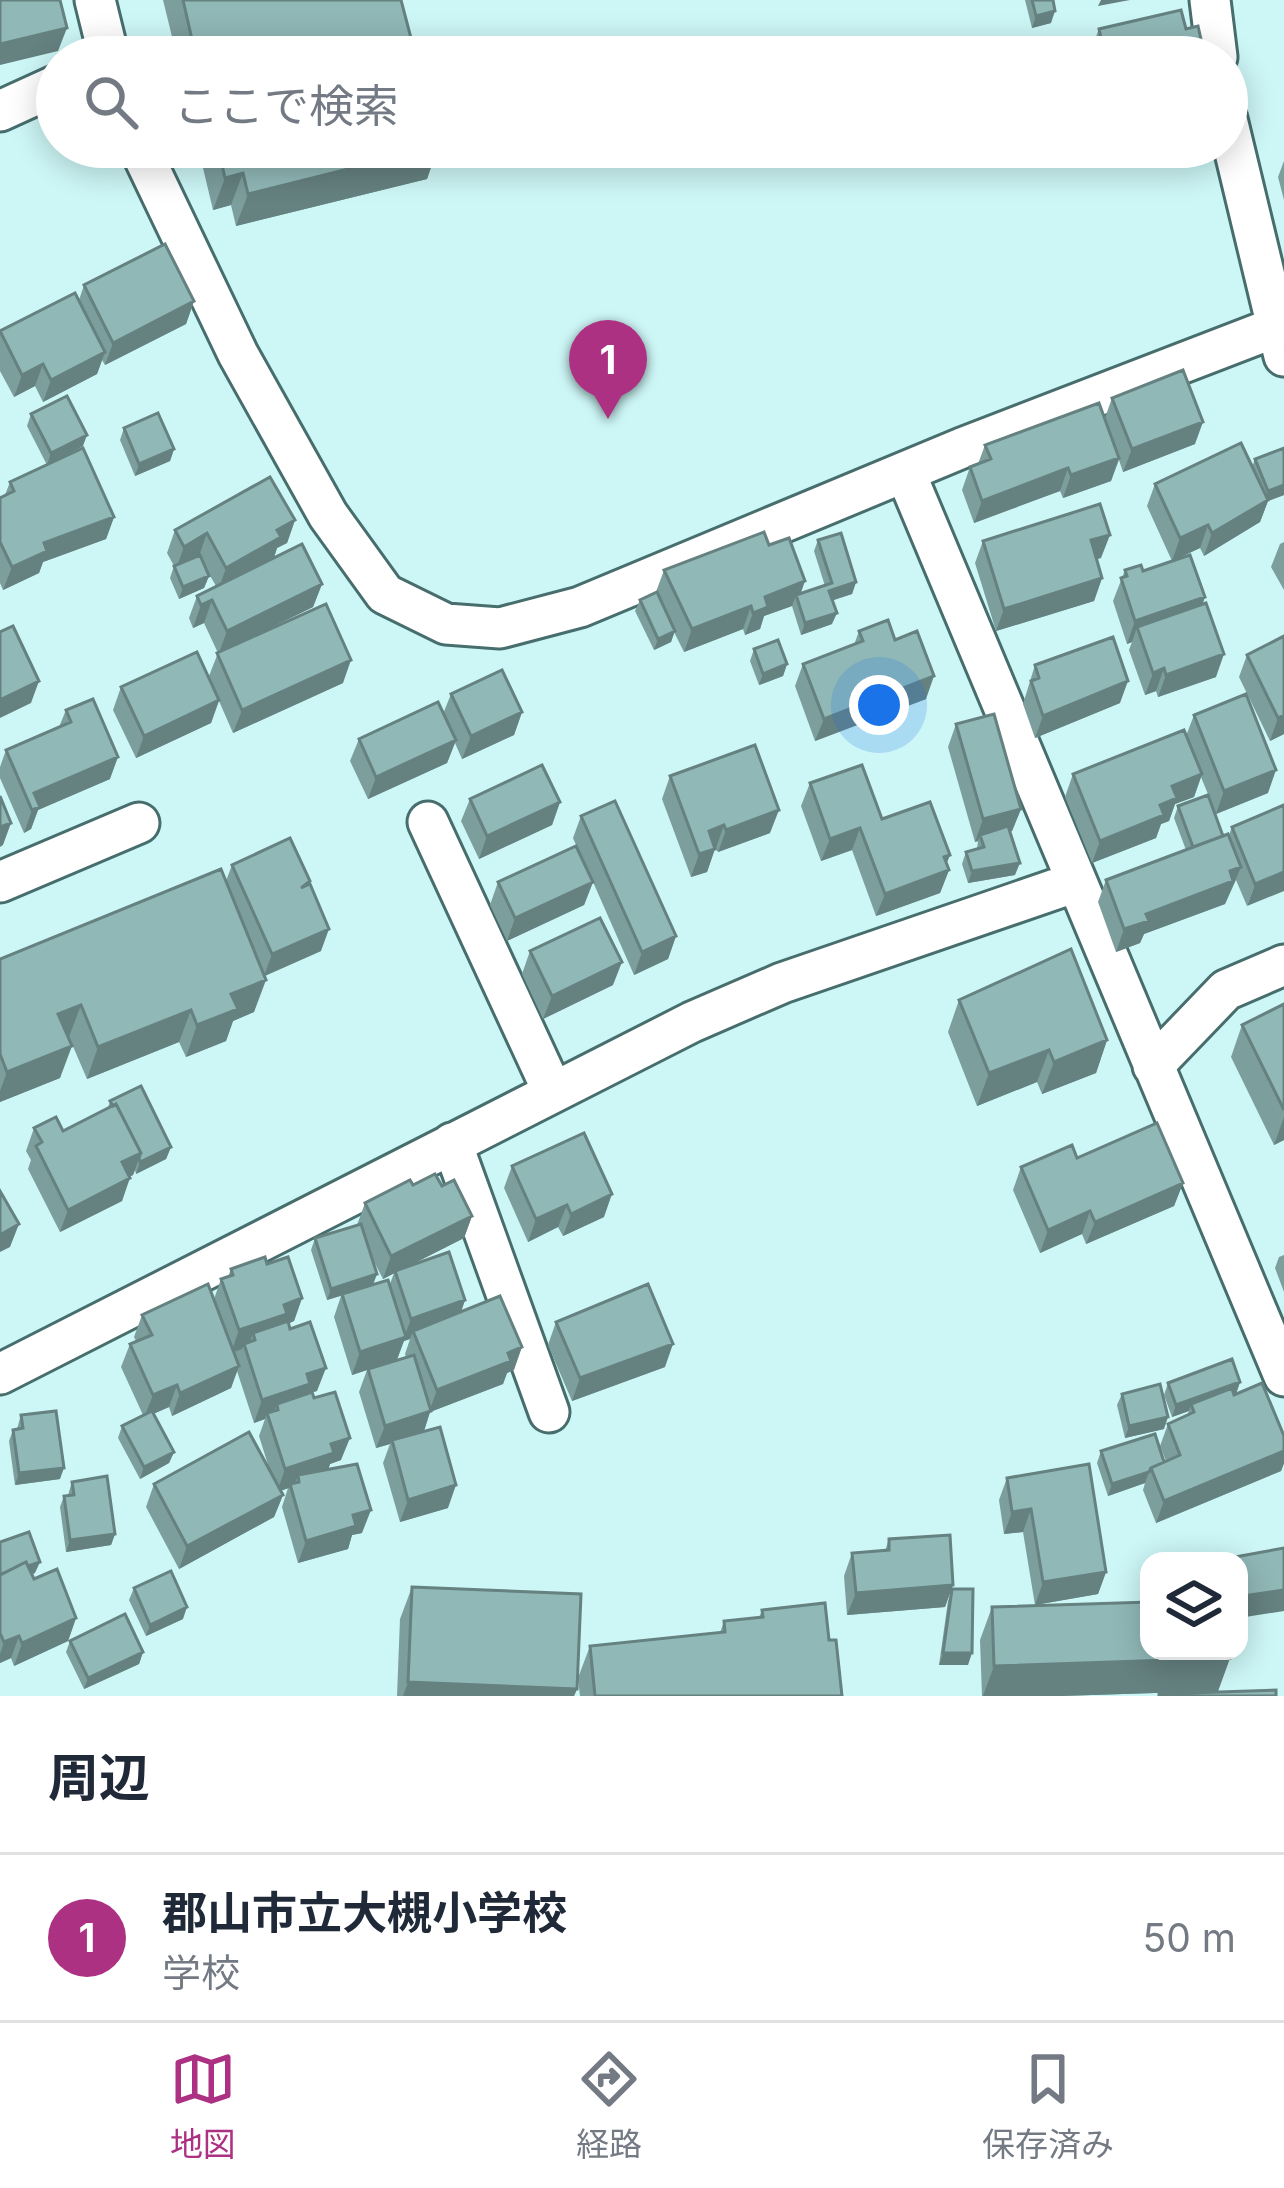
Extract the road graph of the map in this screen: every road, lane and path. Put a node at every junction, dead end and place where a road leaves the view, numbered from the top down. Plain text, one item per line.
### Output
1 (94, 0) edge
2 (1210, 0) edge
3 (103, 36) edge
4 (1214, 36) edge
5 (36, 95) edge
6 (0, 111) edge
7 (149, 168) edge
8 (1239, 168) edge
9 (1281, 336) edge
10 (906, 474) junction
11 (428, 822) dead end
12 (139, 823) dead end
13 (0, 882) edge
14 (1076, 882) junction
15 (1284, 965) edge
16 (1154, 1066) junction
17 (553, 1092) junction
18 (452, 1144) junction
19 (0, 1374) edge
20 (1284, 1376) edge
21 (549, 1412) dead end

1 - 3 street
2 - 4 street
5 - 6 street
7 - 10 street
8 - 9 street
9 - 10 street
10 - 14 street
11 - 17 street
12 - 13 street
14 - 16 street
14 - 17 street
15 - 16 street
16 - 20 street
17 - 18 street
18 - 19 street
18 - 21 street

